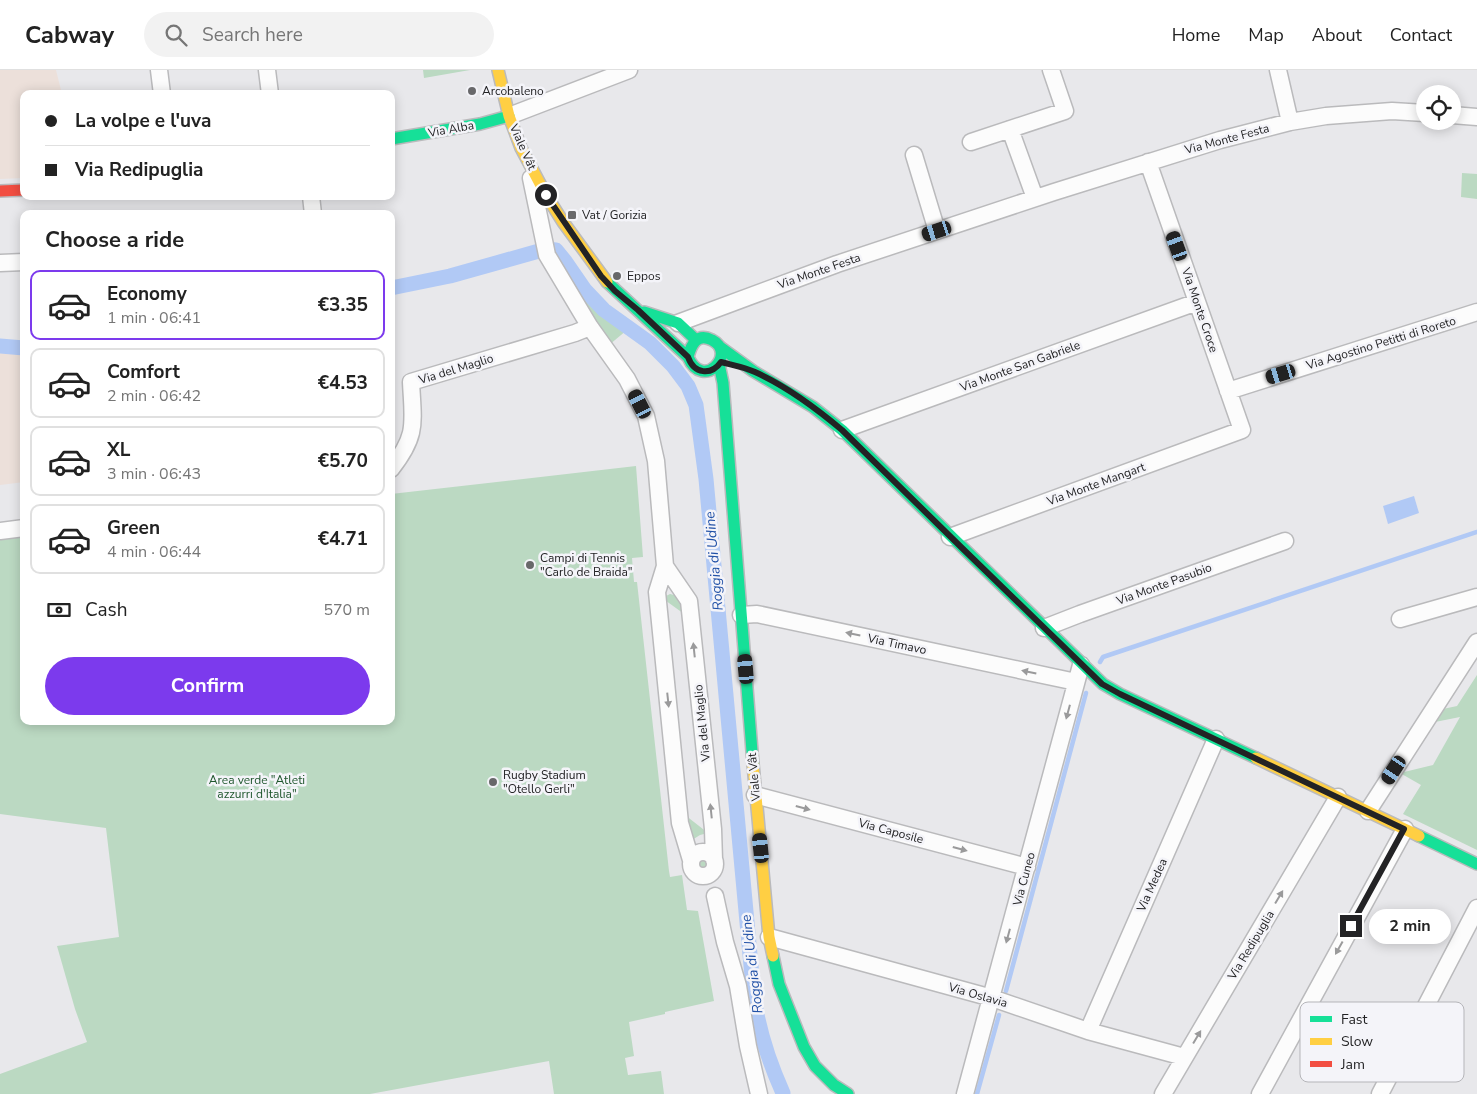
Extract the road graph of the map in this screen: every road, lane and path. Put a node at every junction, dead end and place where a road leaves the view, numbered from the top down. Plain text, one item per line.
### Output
1 (159, 70) edge
2 (267, 70) edge
3 (498, 70) edge
4 (629, 70) edge
5 (1051, 70) edge
6 (1278, 70) edge
7 (162, 90) edge
8 (270, 90) edge
9 (1416, 112) edge
10 (509, 116) junction
11 (1461, 116) edge
12 (1477, 117) edge
13 (1290, 122) junction
14 (1010, 129) junction
15 (395, 139) edge
16 (971, 142) dead end
17 (914, 156) dead end
18 (1148, 162) junction
19 (528, 164) junction
20 (20, 190) edge
21 (0, 191) edge
22 (1035, 198) junction
23 (937, 231) junction
24 (20, 262) edge
25 (0, 264) edge
26 (1197, 302) junction
27 (638, 310) junction
28 (706, 311) junction
29 (1477, 312) edge
30 (678, 322) junction
31 (590, 327) junction
32 (709, 342) junction
33 (688, 357) junction
34 (720, 363) junction
35 (753, 371) junction
36 (707, 381) junction
37 (1228, 390) junction
38 (842, 430) junction
39 (1242, 430) joint
40 (727, 436) junction
41 (395, 463) edge
42 (20, 528) edge
43 (0, 531) edge
44 (950, 537) junction
45 (1285, 541) dead end
46 (666, 566) junction
47 (681, 588) junction
48 (1477, 597) edge
49 (658, 598) junction
50 (741, 615) junction
51 (1400, 619) dead end
52 (1044, 628) junction
53 (1477, 642) edge
54 (1081, 665) junction
55 (1052, 676) junction
56 (1076, 682) junction
57 (1216, 739) junction
58 (755, 795) junction
59 (1338, 797) junction
60 (1368, 811) junction
61 (1404, 829) junction
62 (714, 864) junction
63 (1477, 864) edge
64 (693, 867) junction
65 (1027, 867) junction
66 (714, 896) junction
67 (1477, 908) edge
68 (769, 937) junction
69 (992, 998) junction
70 (1310, 1002) edge
71 (1428, 1002) edge
72 (1300, 1020) edge
73 (1088, 1031) junction
74 (1184, 1057) junction
75 (1386, 1082) edge
76 (835, 1091) edge
77 (759, 1094) edge
78 (965, 1094) edge
79 (1163, 1094) edge
80 (1260, 1094) edge
81 (1380, 1094) edge

1 - 7 street
2 - 8 street
3 - 10 main road, Viale Vât
4 - 10 street
5 - 14 street
6 - 13 street
9 - 13 street, Via Monte Festa
10 - 15 main road, Via Alba
10 - 19 main road, Viale Vât
11 - 12 street
13 - 18 street, Via Monte Festa
14 - 16 street
14 - 22 street
17 - 23 street
18 - 22 street, Via Monte Festa
18 - 26 street, Via Monte Croce
19 - 27 main road, Viale Vât
19 - 31 street, Via del Maglio
20 - 21 main road
22 - 23 street, Via Monte Festa
23 - 28 street, Via Monte Festa
24 - 25 street
26 - 37 street, Via Monte Croce
26 - 38 street, Via Monte San Gabriele
27 - 30 main road, Viale Vât
27 - 33 main road, Viale Vât
28 - 30 street, Via Monte Festa
28 - 32 street
29 - 37 street, Via Agostino Petitti di Roreto
30 - 32 main road, Viale Vât
31 - 41 street, Via del Maglio
31 - 46 street, Via del Maglio
32 - 33 main road
32 - 34 main road, Viale Vât
32 - 35 main road
33 - 36 main road, Viale Vât
34 - 35 main road
34 - 36 main road
34 - 40 main road, Viale Vât
35 - 38 main road
36 - 40 main road, Viale Vât
37 - 39 street, Via Monte Croce
38 - 44 main road
39 - 44 street, Via Monte Mangart
40 - 50 main road, Viale Vât
42 - 43 street
44 - 52 main road
45 - 52 street, Via Monte Pasubio
46 - 47 street, Via del Maglio
46 - 49 street, Via del Maglio
47 - 49 street
62 -> 47 street, Via del Maglio
48 - 51 street
49 -> 64 street, Via del Maglio
55 -> 50 street, Via Timavo
50 - 58 main road, Viale Vât
52 - 54 main road
53 - 60 street
54 - 55 street
54 - 56 street, Via Cuneo
54 - 57 main road
55 - 56 street, Via Timavo
56 -> 65 street, Via Cuneo
57 - 59 main road
57 - 73 street, Via Medea
58 -> 65 street, Via Caposile
58 - 68 main road, Viale Vât
59 - 60 main road
74 -> 59 street, Via Redipuglia
60 - 61 main road
61 - 63 main road
61 -> 70 street
62 - 64 street
62 - 66 street, Via del Maglio
64 - 66 street, Via del Maglio
65 -> 69 street, Via Cuneo
66 - 77 street, Via del Maglio
67 - 71 street
68 - 69 street, Via Oslavia
68 - 76 main road, Viale Vât
69 - 73 street, Via Oslavia
69 - 78 street, Via Cuneo
72 -> 80 street
73 - 74 street, Via Oslavia
74 - 79 street, Via Redipuglia
75 - 81 street

